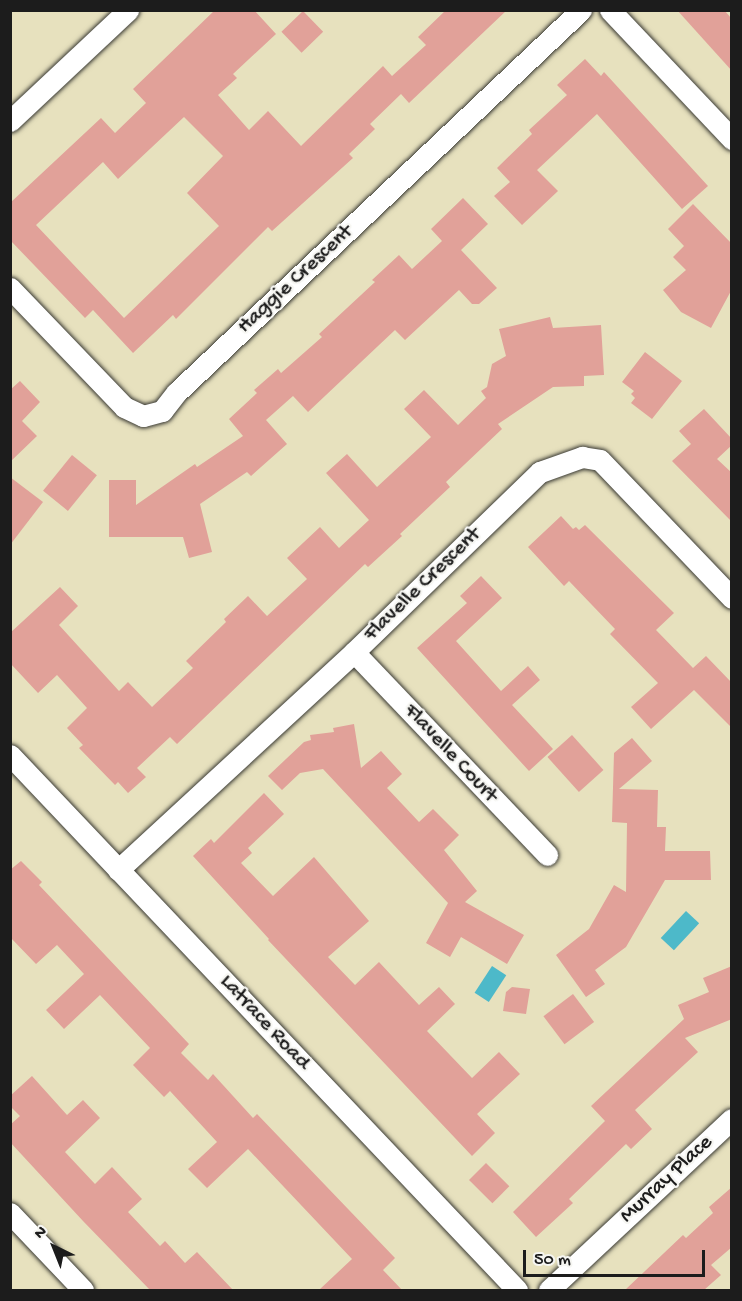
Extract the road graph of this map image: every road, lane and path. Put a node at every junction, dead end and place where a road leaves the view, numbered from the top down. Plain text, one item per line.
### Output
1 (128, 10) edge
2 (581, 10) edge
3 (610, 10) edge
4 (10, 121) edge
5 (732, 139) edge
6 (10, 288) edge
7 (732, 598) edge
8 (354, 652) junction
9 (10, 755) edge
10 (547, 855) dead end
11 (118, 870) junction
12 (732, 1119) edge
13 (10, 1213) edge
14 (83, 1290) edge
15 (517, 1290) edge
16 (549, 1290) edge

1 - 4 street
2 - 6 street, Haggie Crescent
3 - 5 street
7 - 8 street, Flavelle Crescent
8 - 10 street, Flavelle Court
8 - 11 street, Flavelle Crescent
9 - 11 street, Latrace Road
11 - 15 street, Latrace Road
12 - 16 street, Murray Place
13 - 14 street

